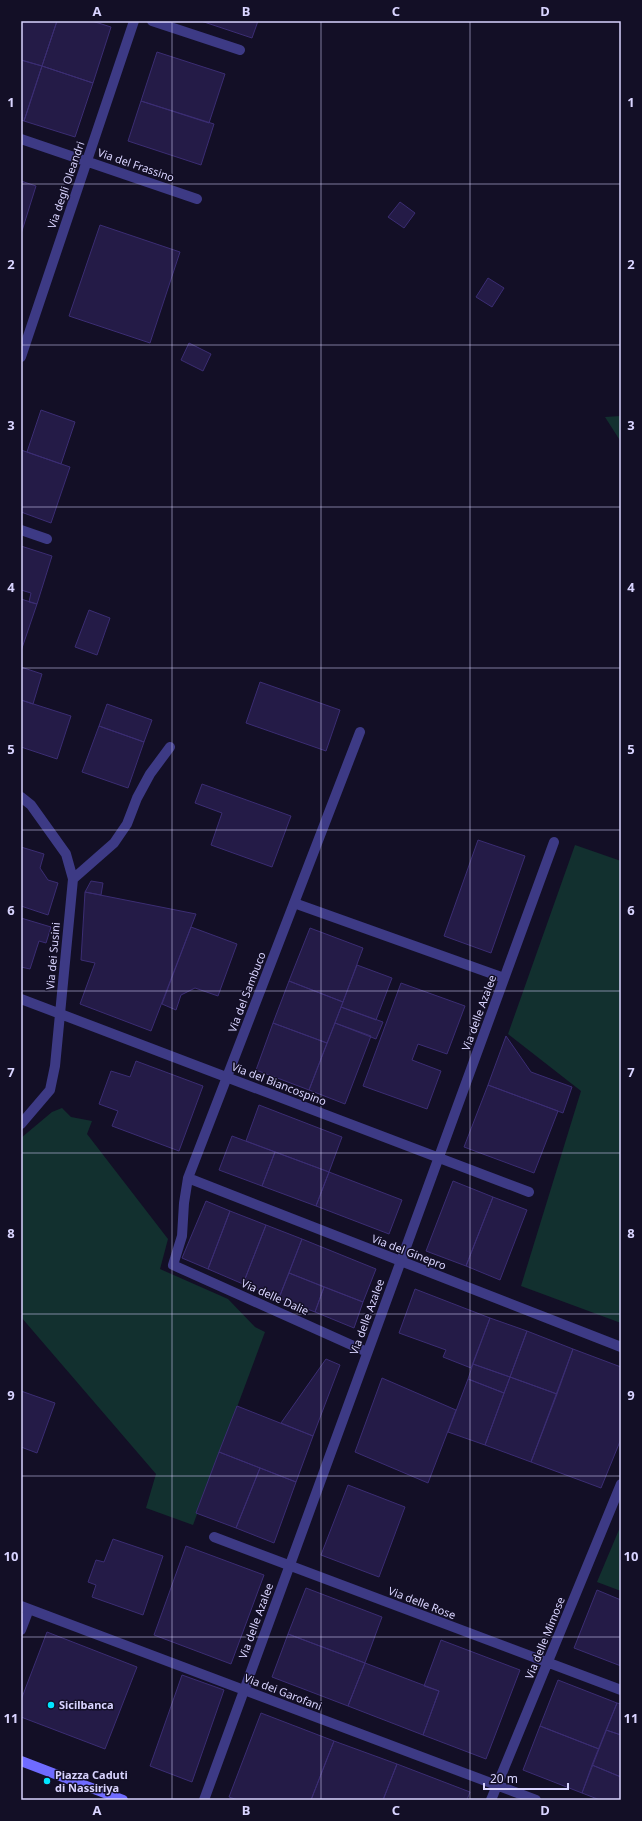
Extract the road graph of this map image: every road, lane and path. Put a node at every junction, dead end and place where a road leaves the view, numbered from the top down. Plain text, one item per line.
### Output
1 (134, 21) edge
2 (152, 21) edge
3 (240, 50) dead end
4 (21, 139) edge
5 (87, 161) junction
6 (197, 199) dead end
7 (25, 335) edge
8 (21, 357) edge
9 (21, 530) edge
10 (47, 539) dead end
11 (360, 732) dead end
12 (170, 747) dead end
13 (21, 797) edge
14 (554, 842) dead end
15 (73, 879) junction
16 (294, 903) junction
17 (504, 978) junction
18 (21, 999) edge
19 (60, 1013) junction
20 (227, 1077) junction
21 (21, 1124) edge
22 (439, 1157) junction
23 (188, 1178) junction
24 (529, 1192) dead end
25 (400, 1262) junction
26 (173, 1265) joint
27 (621, 1347) edge
28 (367, 1352) junction
29 (621, 1484) edge
30 (214, 1537) dead end
31 (289, 1566) junction
32 (25, 1607) edge
33 (21, 1630) edge
34 (548, 1663) junction
35 (244, 1690) junction
36 (621, 1690) edge
37 (21, 1761) edge
38 (497, 1785) junction
39 (124, 1800) edge
40 (204, 1800) edge
41 (491, 1800) edge
42 (536, 1800) edge

1 - 5 street, Via degli Oleandri
2 - 3 street
4 - 5 street, Via del Frassino
5 - 6 street, Via del Frassino
5 - 7 street, Via degli Oleandri
7 - 8 street, Via degli Oleandri
9 - 10 street
11 - 16 street, Via del Sambuco
12 - 15 street
13 - 15 street, Via dei Susini
14 - 17 street, Via delle Azalee
15 - 19 street, Via dei Susini
16 - 17 street
16 - 20 street, Via del Sambuco
17 - 22 street, Via delle Azalee
18 - 19 street, Via del Biancospino
19 - 20 street, Via del Biancospino
19 - 21 street, Via dei Susini
20 - 22 street, Via del Biancospino
20 - 23 street, Via del Sambuco
22 - 24 street, Via del Biancospino
22 - 25 street, Via delle Azalee
23 - 25 street, Via del Ginepro
23 - 26 street, Via del Sambuco
25 - 27 street, Via del Ginepro
25 - 28 street, Via delle Azalee
26 - 28 street, Via delle Dalie
28 - 31 street, Via delle Azalee
29 - 34 street, Via delle Mimose
30 - 31 street, Via delle Rose
31 - 34 street, Via delle Rose
31 - 35 street, Via delle Azalee
32 - 33 street
32 - 35 street, Via dei Garofani
34 - 36 street, Via delle Rose
34 - 38 street, Via delle Mimose
35 - 38 street, Via dei Garofani
35 - 40 street, Via delle Azalee
37 - 39 street
38 - 41 street, Via delle Mimose
38 - 42 street, Via dei Garofani

